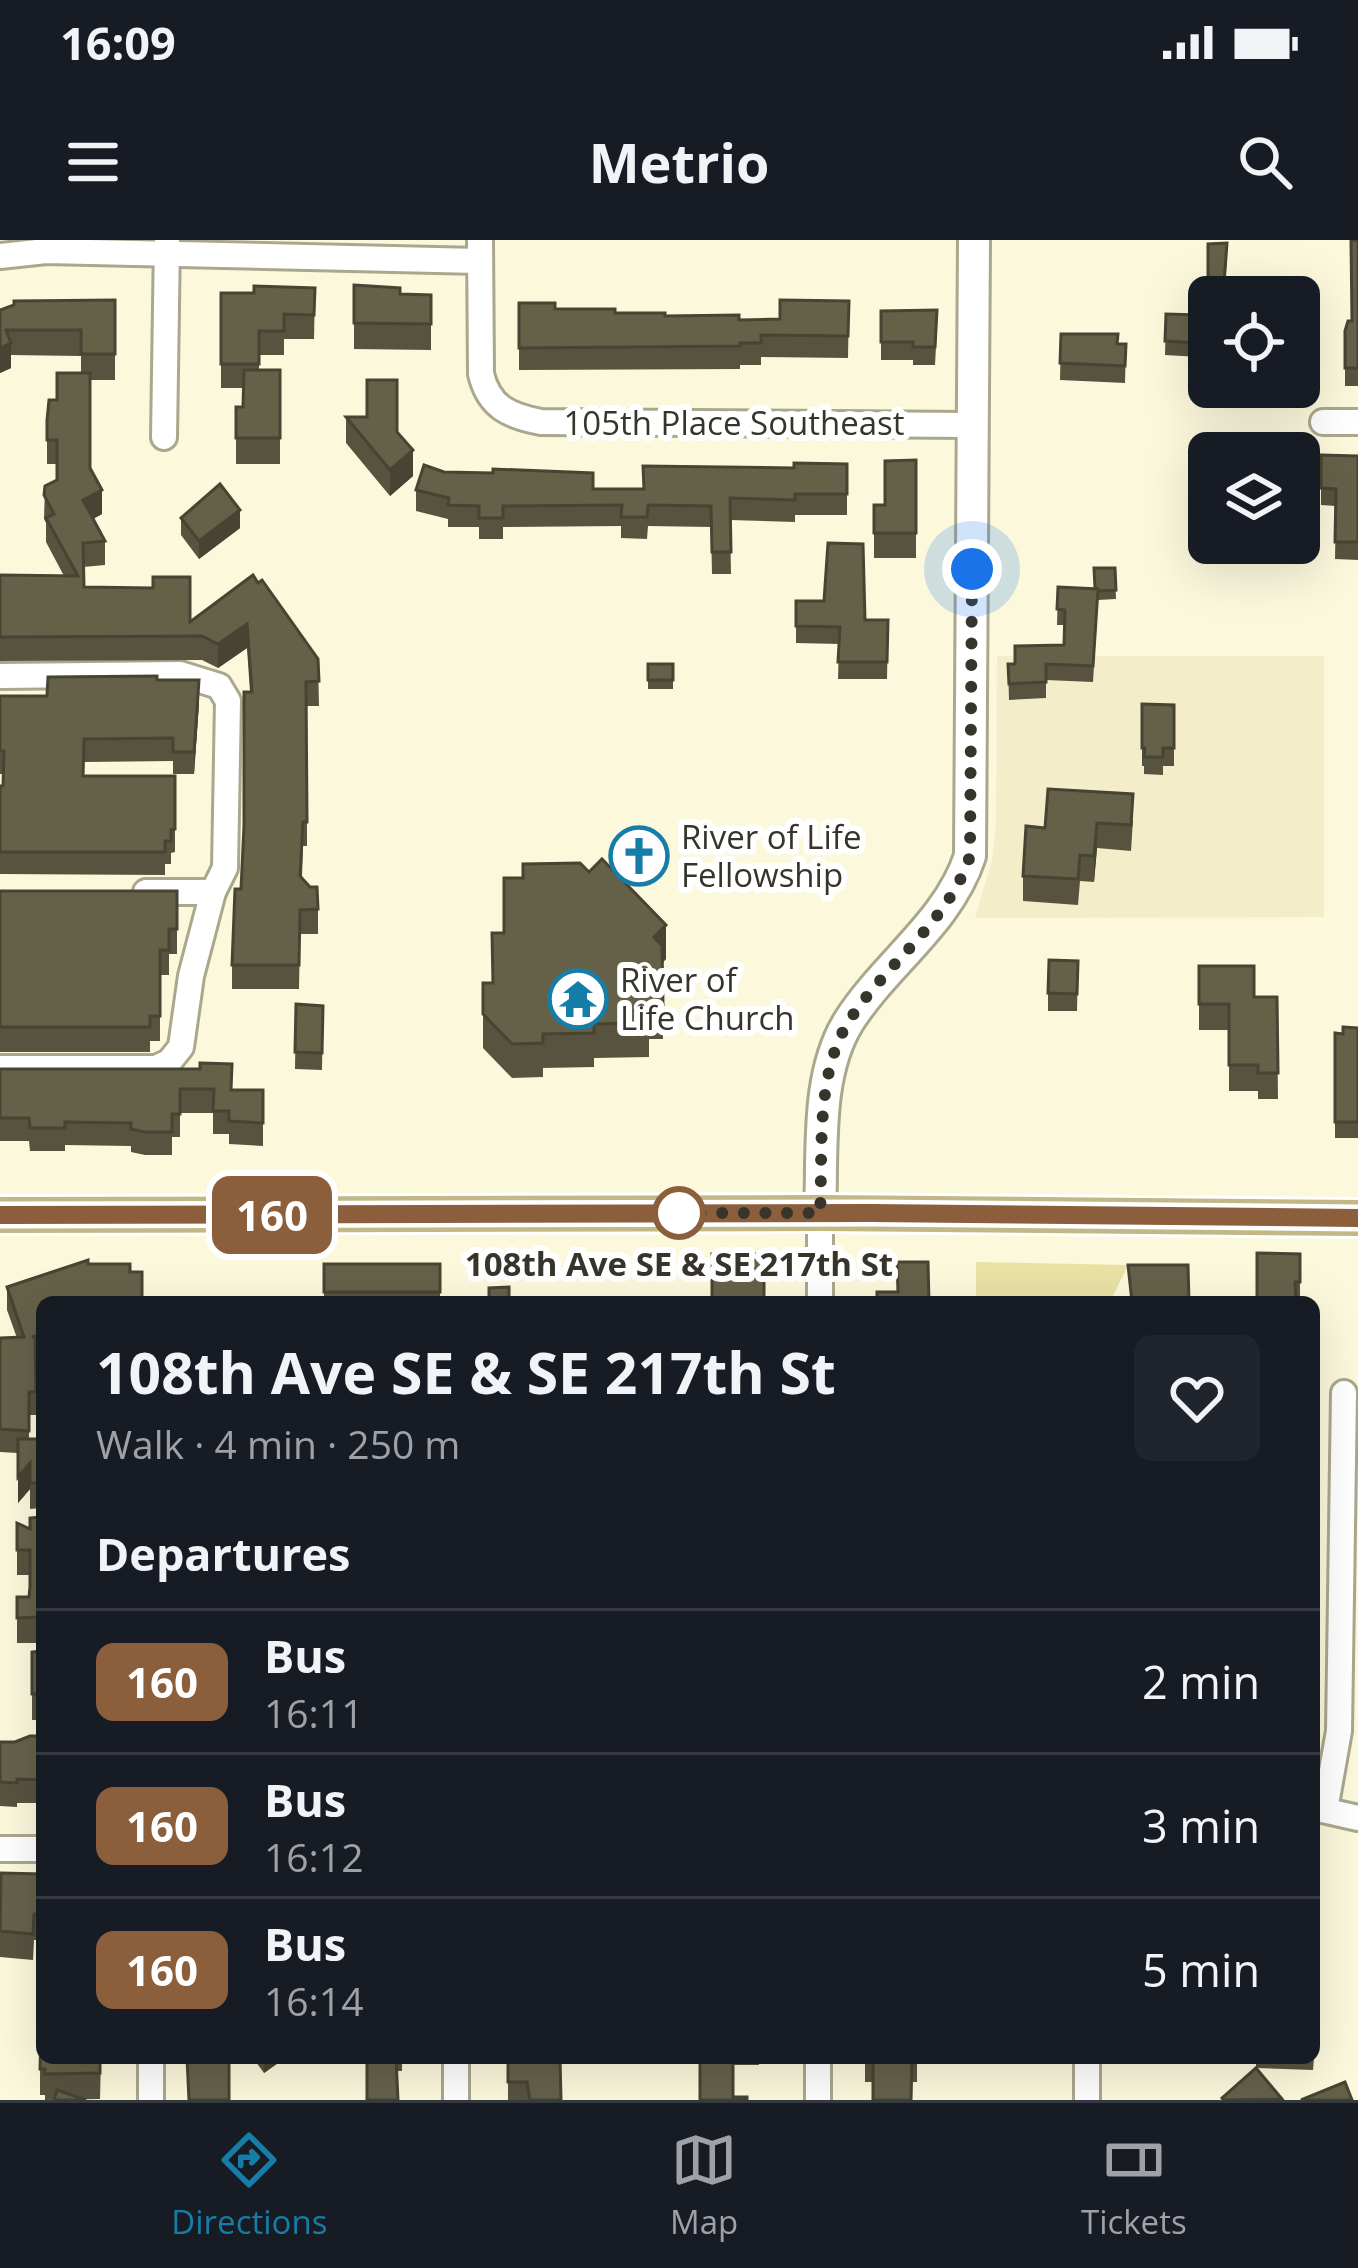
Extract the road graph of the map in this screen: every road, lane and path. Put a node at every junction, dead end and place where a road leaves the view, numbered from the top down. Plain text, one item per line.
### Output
1 (974, 240) edge
2 (167, 247) edge
3 (479, 251) edge
4 (0, 256) edge
5 (1323, 422) dead end
6 (1358, 422) edge
7 (972, 425) junction
8 (164, 437) dead end
9 (0, 676) edge
10 (118, 892) edge
11 (213, 892) junction
12 (0, 1068) edge
13 (820, 1213) junction
14 (0, 1215) edge
15 (1358, 1218) edge
16 (820, 1296) edge
17 (1344, 1393) dead end
18 (1350, 1582) edge
19 (1320, 1805) edge
20 (1320, 1809) edge
21 (1358, 1818) edge
22 (0, 1850) edge
23 (36, 1850) edge
24 (151, 2064) edge
25 (456, 2064) edge
26 (818, 2064) edge
27 (1087, 2064) edge
28 (151, 2100) edge
29 (456, 2100) edge
30 (818, 2100) edge
31 (1087, 2100) edge

1 - 7 street
2 - 3 street
2 - 4 street
2 - 8 street
3 - 7 street, 105th Place Southeast
5 - 6 street
7 - 13 street
9 - 11 street
10 - 11 street
11 - 12 street
13 - 14 main road
13 - 15 main road
13 - 16 street
17 - 18 street
18 - 19 street
20 - 21 street
22 - 23 street
24 - 28 street
25 - 29 street
26 - 30 street
27 - 31 street

